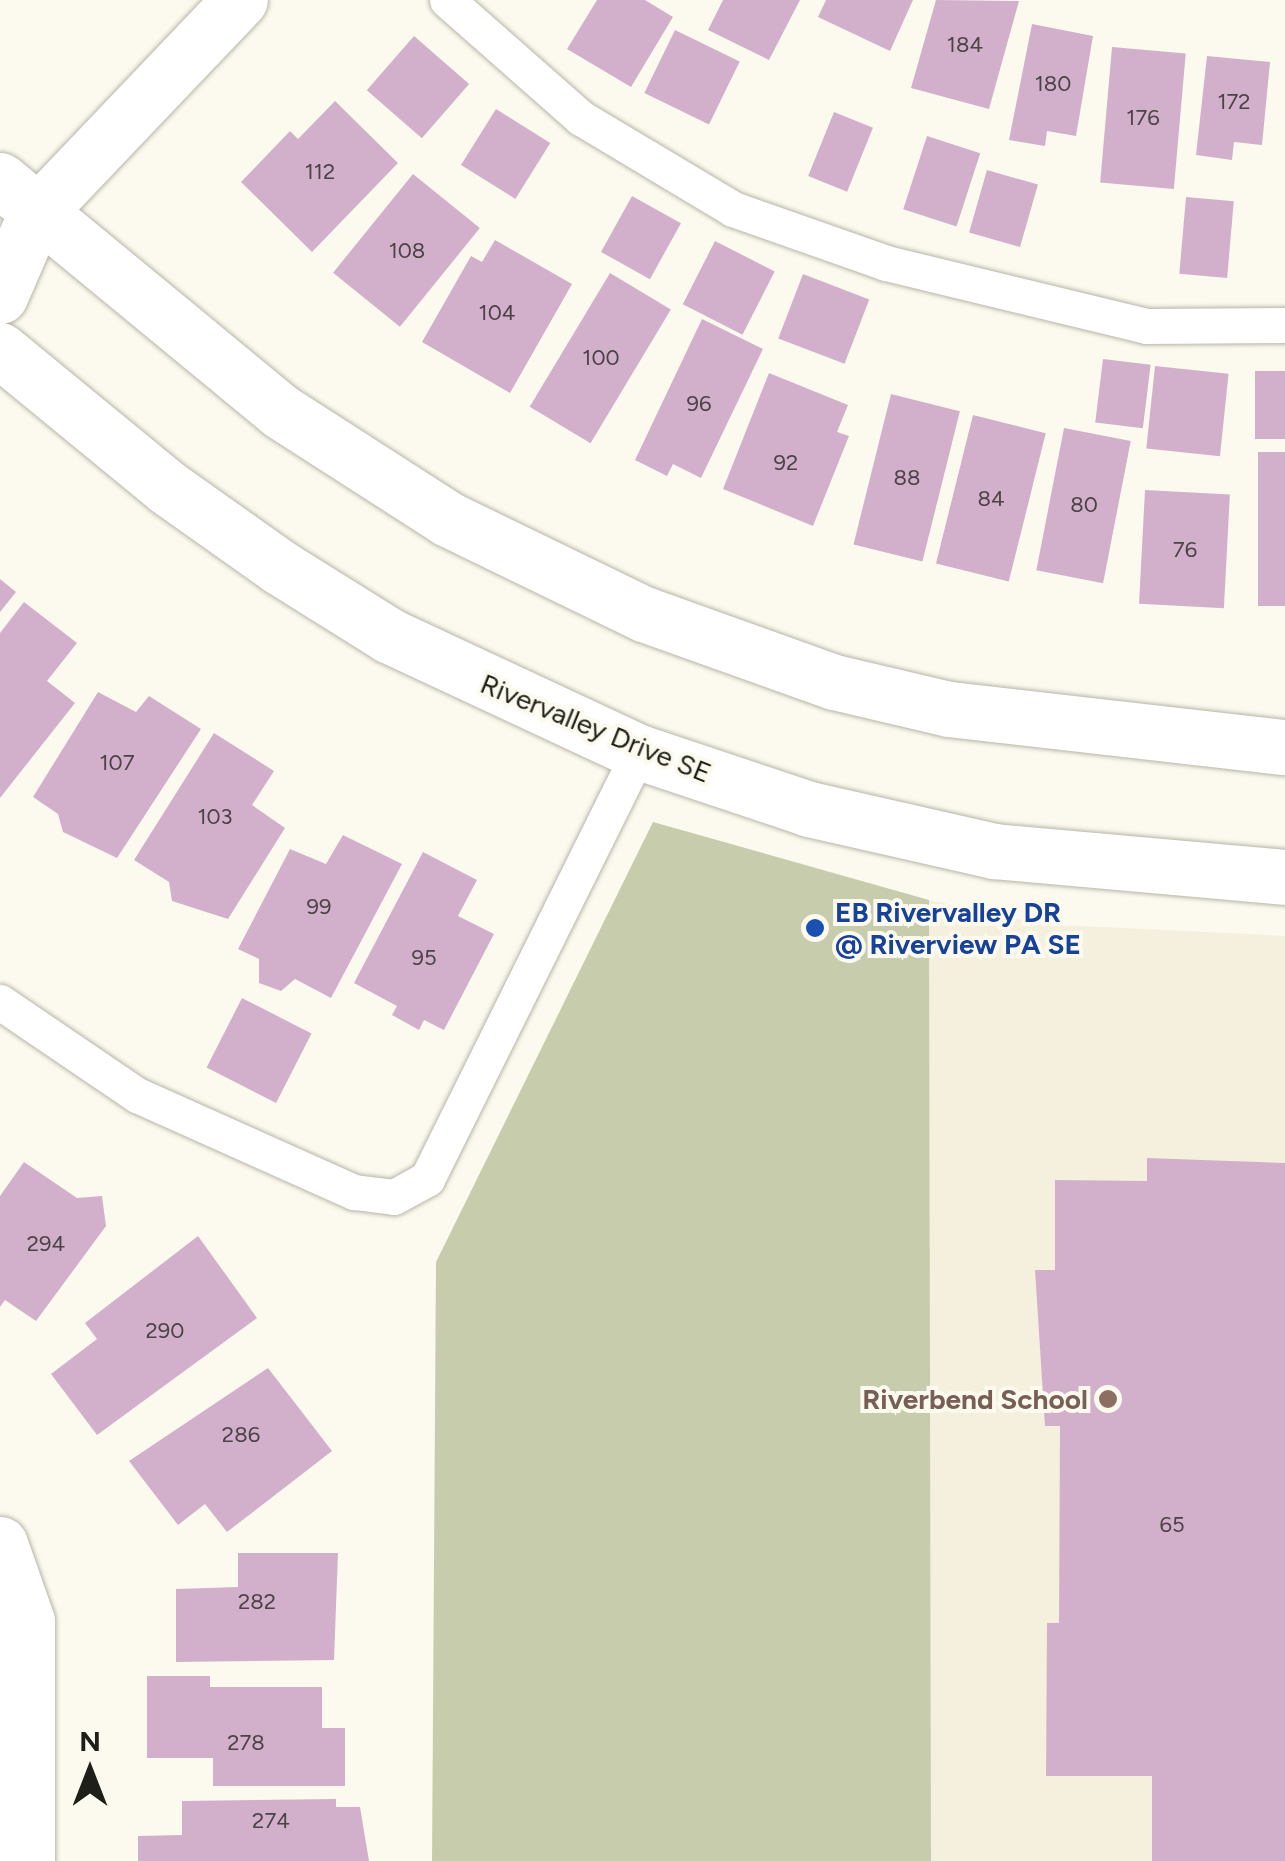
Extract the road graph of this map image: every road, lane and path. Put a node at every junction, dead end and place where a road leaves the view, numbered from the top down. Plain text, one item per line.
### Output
1 (240, 0) edge
2 (447, 0) edge
3 (12, 208) edge
4 (0, 296) edge
5 (1285, 324) edge
6 (0, 350) edge
7 (1285, 747) edge
8 (639, 752) junction
9 (1285, 877) edge
10 (0, 1002) edge
11 (0, 1544) edge
12 (27, 1861) edge

1 - 3 street
2 - 5 lane
3 - 4 street
3 - 7 street
6 - 8 street, Rivervalley Drive SE
8 - 9 street, Rivervalley Drive SE
8 - 10 lane
11 - 12 street

